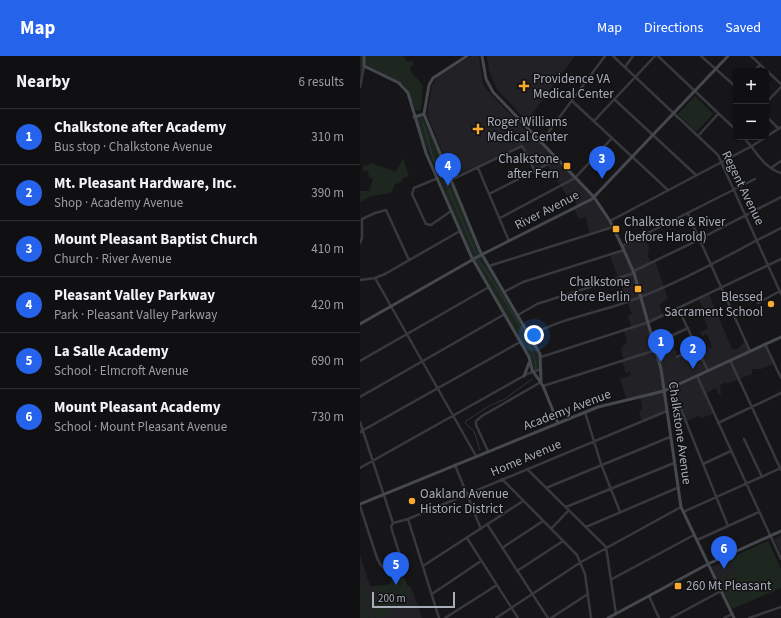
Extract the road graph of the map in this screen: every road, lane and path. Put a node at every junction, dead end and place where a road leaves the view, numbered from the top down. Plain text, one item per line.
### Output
1 (364, 56) edge
2 (467, 56) edge
3 (482, 56) edge
4 (605, 56) edge
5 (613, 56) edge
6 (633, 56) edge
7 (656, 56) edge
8 (701, 56) edge
9 (728, 56) edge
10 (751, 56) edge
11 (760, 65) junction
12 (364, 66) junction
13 (625, 67) junction
14 (757, 68) edge
15 (716, 69) junction
16 (636, 77) junction
17 (733, 84) edge
18 (781, 86) edge
19 (360, 87) edge
20 (695, 91) junction
21 (614, 99) junction
22 (769, 100) edge
23 (572, 101) junction
24 (674, 113) junction
25 (424, 114) junction
26 (718, 114) junction
27 (414, 117) junction
28 (769, 119) edge
29 (594, 121) junction
30 (733, 127) edge
31 (780, 128) edge
32 (653, 136) junction
33 (698, 136) junction
34 (612, 138) junction
35 (746, 140) edge
36 (541, 142) junction
37 (752, 146) junction
38 (633, 157) junction
39 (558, 159) junction
40 (781, 161) edge
41 (722, 162) junction
42 (478, 168) junction
43 (771, 168) junction
44 (535, 171) junction
45 (781, 173) edge
46 (696, 175) junction
47 (438, 178) junction
48 (575, 178) junction
49 (755, 179) dead end
50 (450, 180) junction
51 (668, 190) junction
52 (734, 190) junction
53 (489, 194) junction
54 (594, 197) junction
55 (781, 197) edge
56 (452, 210) junction
57 (688, 214) junction
58 (746, 215) junction
59 (500, 218) junction
60 (610, 221) junction
61 (613, 227) junction
62 (781, 228) edge
63 (461, 231) junction
64 (699, 240) junction
65 (757, 240) junction
66 (509, 241) junction
67 (360, 243) edge
68 (622, 246) junction
69 (624, 250) junction
70 (482, 255) junction
71 (781, 259) edge
72 (410, 260) junction
73 (473, 260) junction
74 (710, 264) junction
75 (489, 266) junction
76 (767, 266) junction
77 (634, 272) junction
78 (375, 278) junction
79 (360, 280) edge
80 (490, 287) junction
81 (721, 288) junction
82 (504, 292) junction
83 (780, 292) edge
84 (641, 297) junction
85 (758, 303) dead end
86 (391, 306) junction
87 (678, 308) junction
88 (505, 314) junction
89 (518, 315) junction
90 (649, 322) junction
91 (360, 324) edge
92 (688, 328) junction
93 (407, 334) junction
94 (530, 336) junction
95 (671, 336) dead end
96 (781, 337) edge
97 (521, 342) junction
98 (765, 344) junction
99 (697, 347) junction
100 (656, 350) junction
101 (750, 351) junction
102 (541, 357) junction
103 (677, 357) dead end
104 (530, 359) junction
105 (730, 360) junction
106 (360, 361) edge
107 (422, 361) junction
108 (541, 369) junction
109 (708, 371) junction
110 (533, 372) junction
111 (524, 376) junction
112 (697, 376) junction
113 (781, 378) edge
114 (542, 384) junction
115 (672, 387) junction
116 (438, 389) junction
117 (664, 391) junction
118 (781, 394) edge
119 (360, 397) edge
120 (752, 407) junction
121 (667, 411) junction
122 (584, 412) junction
123 (454, 416) junction
124 (360, 422) edge
125 (558, 423) junction
126 (718, 423) junction
127 (362, 431) edge
128 (670, 436) junction
129 (744, 439) dead end
130 (593, 441) junction
131 (488, 451) junction
132 (731, 451) junction
133 (476, 456) junction
134 (373, 461) junction
135 (674, 463) junction
136 (601, 464) junction
137 (703, 464) junction
138 (454, 465) junction
139 (360, 468) edge
140 (527, 469) junction
141 (781, 469) edge
142 (762, 477) junction
143 (502, 479) junction
144 (746, 484) junction
145 (546, 488) junction
146 (677, 488) junction
147 (611, 489) junction
148 (384, 494) junction
149 (467, 494) junction
150 (717, 498) junction
151 (523, 501) junction
152 (360, 505) edge
153 (566, 507) junction
154 (681, 507) junction
155 (569, 510) junction
156 (620, 512) junction
157 (759, 512) junction
158 (683, 513) junction
159 (408, 519) junction
160 (543, 521) junction
161 (393, 523) junction
162 (487, 524) junction
163 (728, 526) junction
164 (586, 527) junction
165 (481, 529) junction
166 (551, 529) junction
167 (781, 531) edge
168 (694, 535) junction
169 (770, 536) junction
170 (467, 538) junction
171 (697, 540) junction
172 (563, 541) junction
173 (502, 548) junction
174 (606, 548) junction
175 (781, 559) edge
176 (482, 561) junction
177 (581, 562) junction
178 (708, 564) junction
179 (423, 566) junction
180 (517, 571) junction
181 (612, 580) junction
182 (497, 584) junction
183 (721, 591) junction
184 (432, 594) junction
185 (532, 594) junction
186 (588, 594) junction
187 (649, 596) junction
188 (781, 607) edge
189 (512, 608) junction
190 (616, 614) junction
191 (732, 614) junction
192 (439, 618) edge
193 (445, 618) edge
194 (496, 618) edge
195 (518, 618) edge
196 (550, 618) edge
197 (591, 618) edge
198 (608, 618) edge
199 (659, 618) edge
200 (671, 618) edge
201 (724, 618) edge
202 (734, 618) edge
203 (750, 618) edge

1 - 12 street
2 - 25 street
3 - 36 street, Chalkstone Avenue
4 - 23 street
5 - 13 street, Regent Avenue
6 - 13 street
7 - 16 street
7 - 20 street
8 - 15 street
9 - 15 street, River Avenue
10 - 11 street
11 - 14 street
11 - 18 street
12 - 19 street
12 - 27 street
13 - 16 street, Regent Avenue
15 - 17 street
15 - 20 street, River Avenue
16 - 21 street
16 - 24 street, Regent Avenue
18 - 22 street
20 - 24 street, River Avenue
20 - 26 street
21 - 29 street
21 - 32 street
23 - 29 street
23 - 36 street
24 - 32 street, River Avenue
24 - 33 street, Regent Avenue
25 - 27 street
25 - 50 street
26 - 30 street
26 - 33 street
27 - 47 street
28 - 31 street
29 - 34 street
31 - 37 street
32 - 38 street, River Avenue
32 - 46 street
33 - 41 street, Regent Avenue
34 - 38 street
34 - 48 street
35 - 37 street
36 - 39 street, Chalkstone Avenue
37 - 41 street
37 - 43 street
38 - 51 street
38 - 54 street, River Avenue
39 - 44 street
39 - 48 street, Chalkstone Avenue
40 - 43 street
41 - 46 street
41 - 52 street, Regent Avenue
42 - 44 street
42 - 50 street
42 - 53 street
43 - 45 street
44 - 53 street
46 - 51 street
47 - 56 street
47 - 56 street
48 - 54 street, Chalkstone Avenue
48 - 59 street
49 - 52 street
50 - 70 street
51 - 60 street
52 - 57 street
52 - 58 street, Regent Avenue
53 - 59 street
54 - 60 street, Chalkstone Avenue
54 - 66 street, River Avenue
55 - 58 street
56 - 63 street
57 - 64 street
57 - 68 street
58 - 64 street
58 - 65 street, Regent Avenue
59 - 66 street
60 - 61 street, Chalkstone Avenue
61 - 68 street, Chalkstone Avenue
61 - 75 street
62 - 65 street
63 - 72 street
63 - 73 street
64 - 74 street
64 - 77 street
65 - 74 street
65 - 76 street, Regent Avenue
66 - 70 street, River Avenue
67 - 72 street
68 - 69 street, Chalkstone Avenue
69 - 77 street, Chalkstone Avenue
69 - 82 street
70 - 73 street, River Avenue
70 - 75 street
71 - 76 street
72 - 78 street
73 - 80 street
73 - 86 street, River Avenue
74 - 81 street
74 - 84 street
75 - 82 street
76 - 81 street
76 - 83 street, Regent Avenue
77 - 84 street, Chalkstone Avenue
77 - 89 street
78 - 79 street
78 - 86 street
80 - 88 street
80 - 93 street
81 - 87 street
81 - 101 street
82 - 89 street
83 - 85 street
84 - 90 street, Chalkstone Avenue
84 - 94 street
86 - 91 street, River Avenue
86 - 93 street
87 - 90 street
87 - 92 street
88 - 97 street
88 - 107 street
89 - 94 street
90 - 100 street, Chalkstone Avenue
90 - 102 street
92 - 95 street
92 - 99 street
93 - 106 street
93 - 107 street
94 - 102 street
96 - 98 street, Academy Avenue
97 - 104 street
97 - 116 street
98 - 101 street, Academy Avenue
98 - 113 street
99 - 103 street
99 - 109 street
100 - 114 street
100 - 117 street, Chalkstone Avenue
101 - 105 street, Academy Avenue
102 - 108 street
104 - 110 street
104 - 111 street
105 - 109 street, Academy Avenue
105 - 120 street
107 - 116 street
107 - 119 street
108 - 110 street
108 - 114 street
109 - 112 street, Academy Avenue
110 - 111 street
110 - 114 street
111 - 123 street
112 - 115 street, Academy Avenue
112 - 126 street
114 - 125 street
114 - 131 street
115 - 117 street, Academy Avenue
115 - 137 street
116 - 123 street
116 - 127 street
117 - 121 street, Chalkstone Avenue
117 - 122 street, Academy Avenue
118 - 120 street
120 - 126 street
120 - 141 street
121 - 128 street, Chalkstone Avenue
121 - 130 street, Home Avenue
122 - 125 street, Academy Avenue
122 - 130 street
123 - 133 street
123 - 134 street
124 - 127 street
125 - 131 street, Academy Avenue
126 - 132 street
127 - 134 street
128 - 135 street, Chalkstone Avenue
128 - 136 street
129 - 142 street
130 - 136 street
130 - 140 street, Home Avenue
131 - 133 street, Academy Avenue
132 - 137 street
132 - 144 street
133 - 138 street, Academy Avenue
134 - 139 street
134 - 148 street
135 - 146 street, Chalkstone Avenue
135 - 147 street
136 - 145 street
136 - 147 street
137 - 150 street
138 - 148 street, Academy Avenue
138 - 149 street
140 - 143 street, Home Avenue
140 - 145 street
141 - 142 street
142 - 144 street
143 - 149 street, Home Avenue
143 - 151 street
144 - 150 street
144 - 157 street
145 - 153 street
146 - 154 street, Chalkstone Avenue
146 - 156 street
147 - 153 street
147 - 156 street
148 - 152 street, Academy Avenue
148 - 161 street
149 - 159 street, Home Avenue
149 - 165 street
150 - 158 street
150 - 163 street
151 - 160 street
151 - 162 street
152 - 161 street
153 - 155 street
154 - 158 street, Chalkstone Avenue
154 - 174 street
155 - 164 street
155 - 166 street
156 - 164 street
157 - 163 street
157 - 169 street
158 - 168 street, Chalkstone Avenue
159 - 161 street, Home Avenue
159 - 179 street
160 - 166 street
160 - 173 street
162 - 165 street
162 - 173 street
163 - 171 street
164 - 174 street
165 - 170 street
166 - 172 street
167 - 169 street
168 - 171 street, Chalkstone Avenue
168 - 181 street
169 - 175 street
169 - 178 street
170 - 176 street
170 - 179 street
171 - 178 street, Chalkstone Avenue
172 - 177 street
172 - 180 street
173 - 180 street
174 - 177 street
174 - 181 street
176 - 182 street
176 - 184 street
177 - 185 street
177 - 186 street
178 - 183 street, Chalkstone Avenue
178 - 187 street
179 - 184 street
180 - 185 street
181 - 190 street
182 - 189 street
182 - 193 street
183 - 191 street, Chalkstone Avenue
183 - 200 street
184 - 192 street
185 - 189 street
185 - 196 street
186 - 196 street
186 - 197 street
187 - 190 street
187 - 199 street
188 - 203 street
189 - 194 street
189 - 195 street
190 - 198 street
191 - 201 street
191 - 202 street, Chalkstone Avenue

